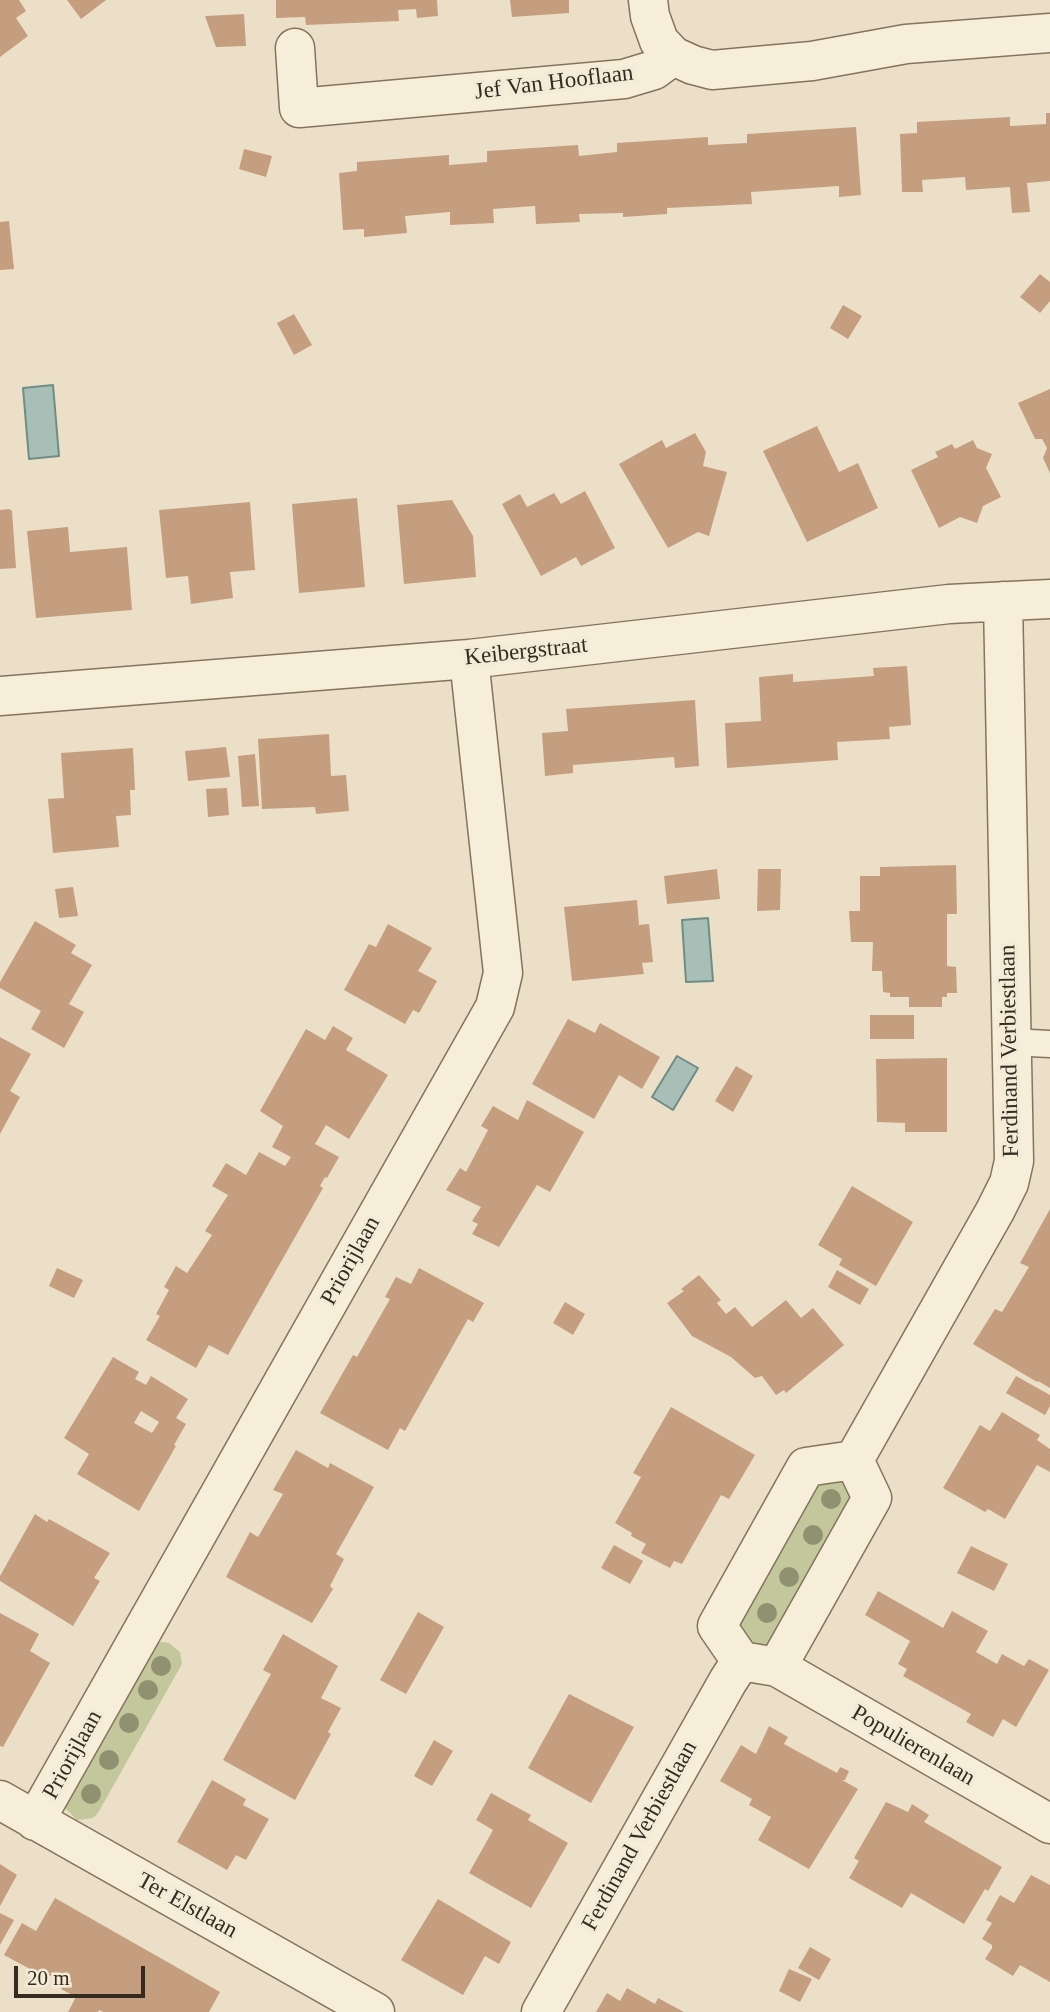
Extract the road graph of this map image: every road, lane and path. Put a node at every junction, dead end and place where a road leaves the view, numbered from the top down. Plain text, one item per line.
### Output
1 (648, 0) edge
2 (1050, 33) edge
3 (295, 48) dead end
4 (673, 55) junction
5 (1050, 598) edge
6 (1003, 601) junction
7 (469, 659) junction
8 (0, 696) edge
9 (1010, 1042) junction
10 (1050, 1044) edge
11 (854, 1460) junction
12 (759, 1664) junction
13 (0, 1800) edge
14 (35, 1821) junction
15 (1050, 1824) edge
16 (375, 2012) edge
17 (541, 2012) edge

1 - 4 street
2 - 4 street
3 - 4 street, Jef Van Hooflaan
5 - 6 street, Keibergstraat
6 - 7 street, Keibergstraat
6 - 9 street, Ferdinand Verbiestlaan
7 - 8 street, Keibergstraat
7 - 14 street, Priorijlaan
9 - 10 lane
9 - 11 street, Ferdinand Verbiestlaan
11 - 12 street, Ferdinand Verbiestlaan
11 - 12 street
12 - 15 street, Populierenlaan
12 - 17 street, Ferdinand Verbiestlaan
13 - 14 street, Ter Elstlaan
14 - 16 street, Ter Elstlaan

